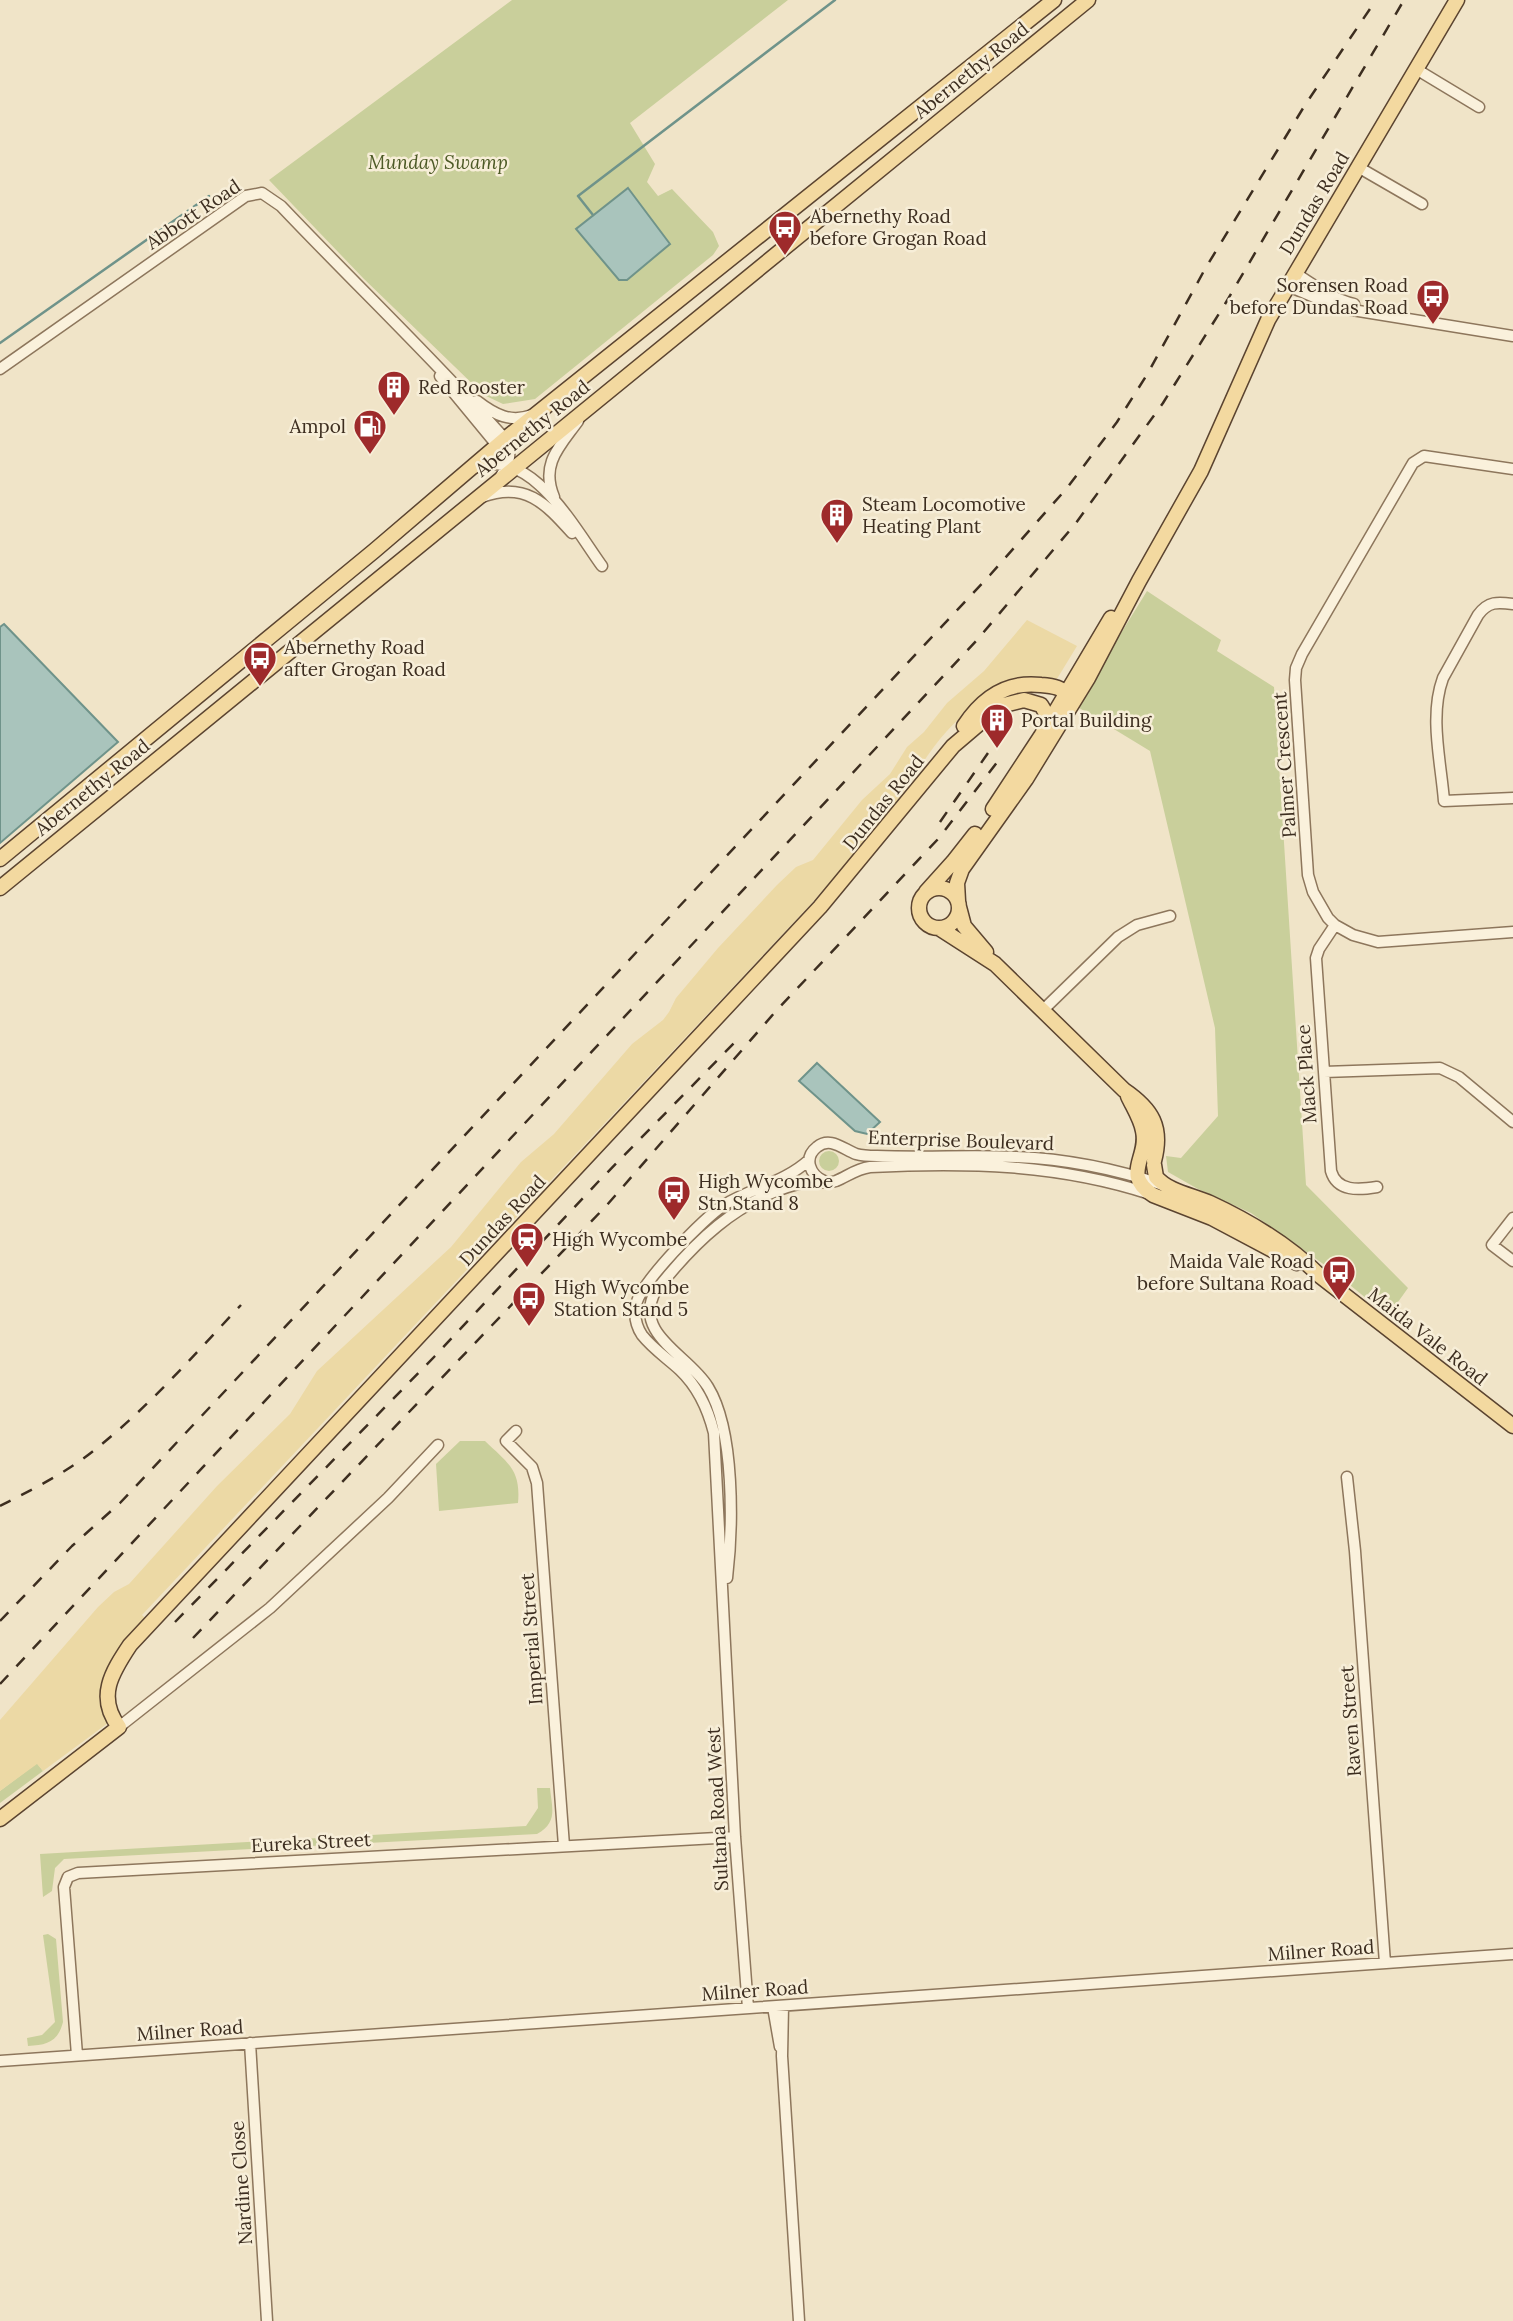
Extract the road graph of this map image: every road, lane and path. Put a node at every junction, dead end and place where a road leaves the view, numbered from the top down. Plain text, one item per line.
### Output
1 (1054, 0) edge
2 (1088, 0) edge
3 (1457, 0) edge
4 (1416, 69) junction
5 (1479, 107) dead end
6 (1358, 167) junction
7 (1422, 204) dead end
8 (1292, 279) junction
9 (1513, 330) edge
10 (1513, 336) edge
11 (417, 347) junction
12 (0, 369) edge
13 (456, 384) junction
14 (593, 403) junction
15 (544, 409) junction
16 (501, 442) junction
17 (510, 463) junction
18 (1513, 468) edge
19 (465, 472) junction
20 (558, 504) junction
21 (466, 507) junction
22 (1139, 581) junction
23 (1513, 604) edge
24 (1076, 674) junction
25 (1024, 683) junction
26 (1035, 702) junction
27 (1066, 702) junction
28 (1047, 726) junction
29 (953, 746) junction
30 (1513, 798) edge
31 (967, 851) junction
32 (0, 859) edge
33 (0, 888) edge
34 (926, 892) junction
35 (959, 904) junction
36 (1170, 916) dead end
37 (1335, 925) junction
38 (939, 928) junction
39 (1513, 932) edge
40 (995, 964) junction
41 (1043, 1010) junction
42 (1324, 1072) junction
43 (1513, 1122) edge
44 (841, 1146) junction
45 (809, 1160) junction
46 (1150, 1161) junction
47 (1122, 1172) junction
48 (843, 1176) junction
49 (824, 1181) junction
50 (1138, 1182) junction
51 (1166, 1186) junction
52 (1377, 1187) dead end
53 (1513, 1218) edge
54 (1513, 1261) edge
55 (1320, 1276) junction
56 (1513, 1426) edge
57 (516, 1431) dead end
58 (506, 1441) junction
59 (438, 1445) dead end
60 (497, 1450) dead end
61 (1347, 1477) dead end
62 (723, 1608) junction
63 (119, 1727) junction
64 (0, 1819) edge
65 (735, 1837) junction
66 (564, 1846) junction
67 (1513, 1954) edge
68 (1385, 1962) junction
69 (778, 2006) junction
70 (748, 2008) junction
71 (250, 2043) junction
72 (77, 2055) junction
73 (0, 2061) edge
74 (267, 2321) edge
75 (799, 2321) edge

1 - 15 main road, Abernethy Road
2 - 14 main road, Abernethy Road
3 - 4 main road, Dundas Road
4 - 5 street
4 - 6 main road, Dundas Road
6 - 7 street
6 - 8 main road, Dundas Road
8 - 9 street
8 - 10 street
8 - 22 main road, Dundas Road
11 - 12 street, Abbott Road
11 - 13 street, Abbott Road
11 - 16 street, Abbott Road
13 - 15 street
13 - 16 street, Abbott Road
14 - 17 main road, Abernethy Road
14 - 20 street
15 - 16 main road, Abernethy Road
16 - 17 street, Abbott Road
16 - 19 main road, Abernethy Road
17 - 19 street
17 - 20 street, Abbott Road
17 - 21 main road, Abernethy Road
18 - 37 street, Palmer Crescent
19 - 32 main road, Abernethy Road
20 - 21 street
21 - 33 main road, Abernethy Road
22 - 24 main road, Dundas Road
22 - 27 main road, Dundas Road
23 - 30 street
24 - 25 main road, Dundas Road
24 - 27 main road, Dundas Road
25 - 27 main road
25 - 29 main road, Dundas Road
26 - 27 main road, Dundas Road
26 - 28 main road
26 - 29 main road, Dundas Road
27 - 28 main road, Dundas Road
27 - 31 main road, Dundas Road
28 - 31 main road, Dundas Road
29 - 63 main road, Dundas Road
31 - 34 main road
31 - 35 main road
34 - 35 main road
34 - 38 main road
35 - 38 main road
35 - 40 main road
36 - 41 street
37 - 39 street
37 - 42 street, Mack Place
38 - 40 main road
40 - 41 main road
41 - 46 main road
42 - 43 street
42 - 52 street, Mack Place
44 - 45 street, Enterprise Boulevard
44 - 47 street, Enterprise Boulevard
44 - 48 street, Enterprise Boulevard
45 - 49 street
45 - 62 street, Enterprise Boulevard
46 - 47 street
46 - 50 main road
46 - 51 main road
47 - 50 street, Enterprise Boulevard
48 - 49 street, Enterprise Boulevard
48 - 50 street, Enterprise Boulevard
49 - 62 street, Enterprise Boulevard
50 - 51 street, Maida Vale Road
50 - 55 main road, Maida Vale Road
51 - 55 main road, Maida Vale Road
53 - 54 street
55 - 56 main road, Maida Vale Road
57 - 58 street
58 - 60 street
58 - 66 street, Imperial Street
59 - 63 street
61 - 68 street, Raven Street
62 - 65 street, Sultana Road West
63 - 64 main road
65 - 66 street, Eureka Street
65 - 70 street, Sultana Road West
66 - 72 street, Eureka Street
67 - 68 street, Milner Road
68 - 69 street, Milner Road
69 - 70 street, Milner Road
69 - 75 street
70 - 71 street, Milner Road
71 - 72 street, Milner Road
71 - 74 street, Nardine Close
72 - 73 street, Milner Road

